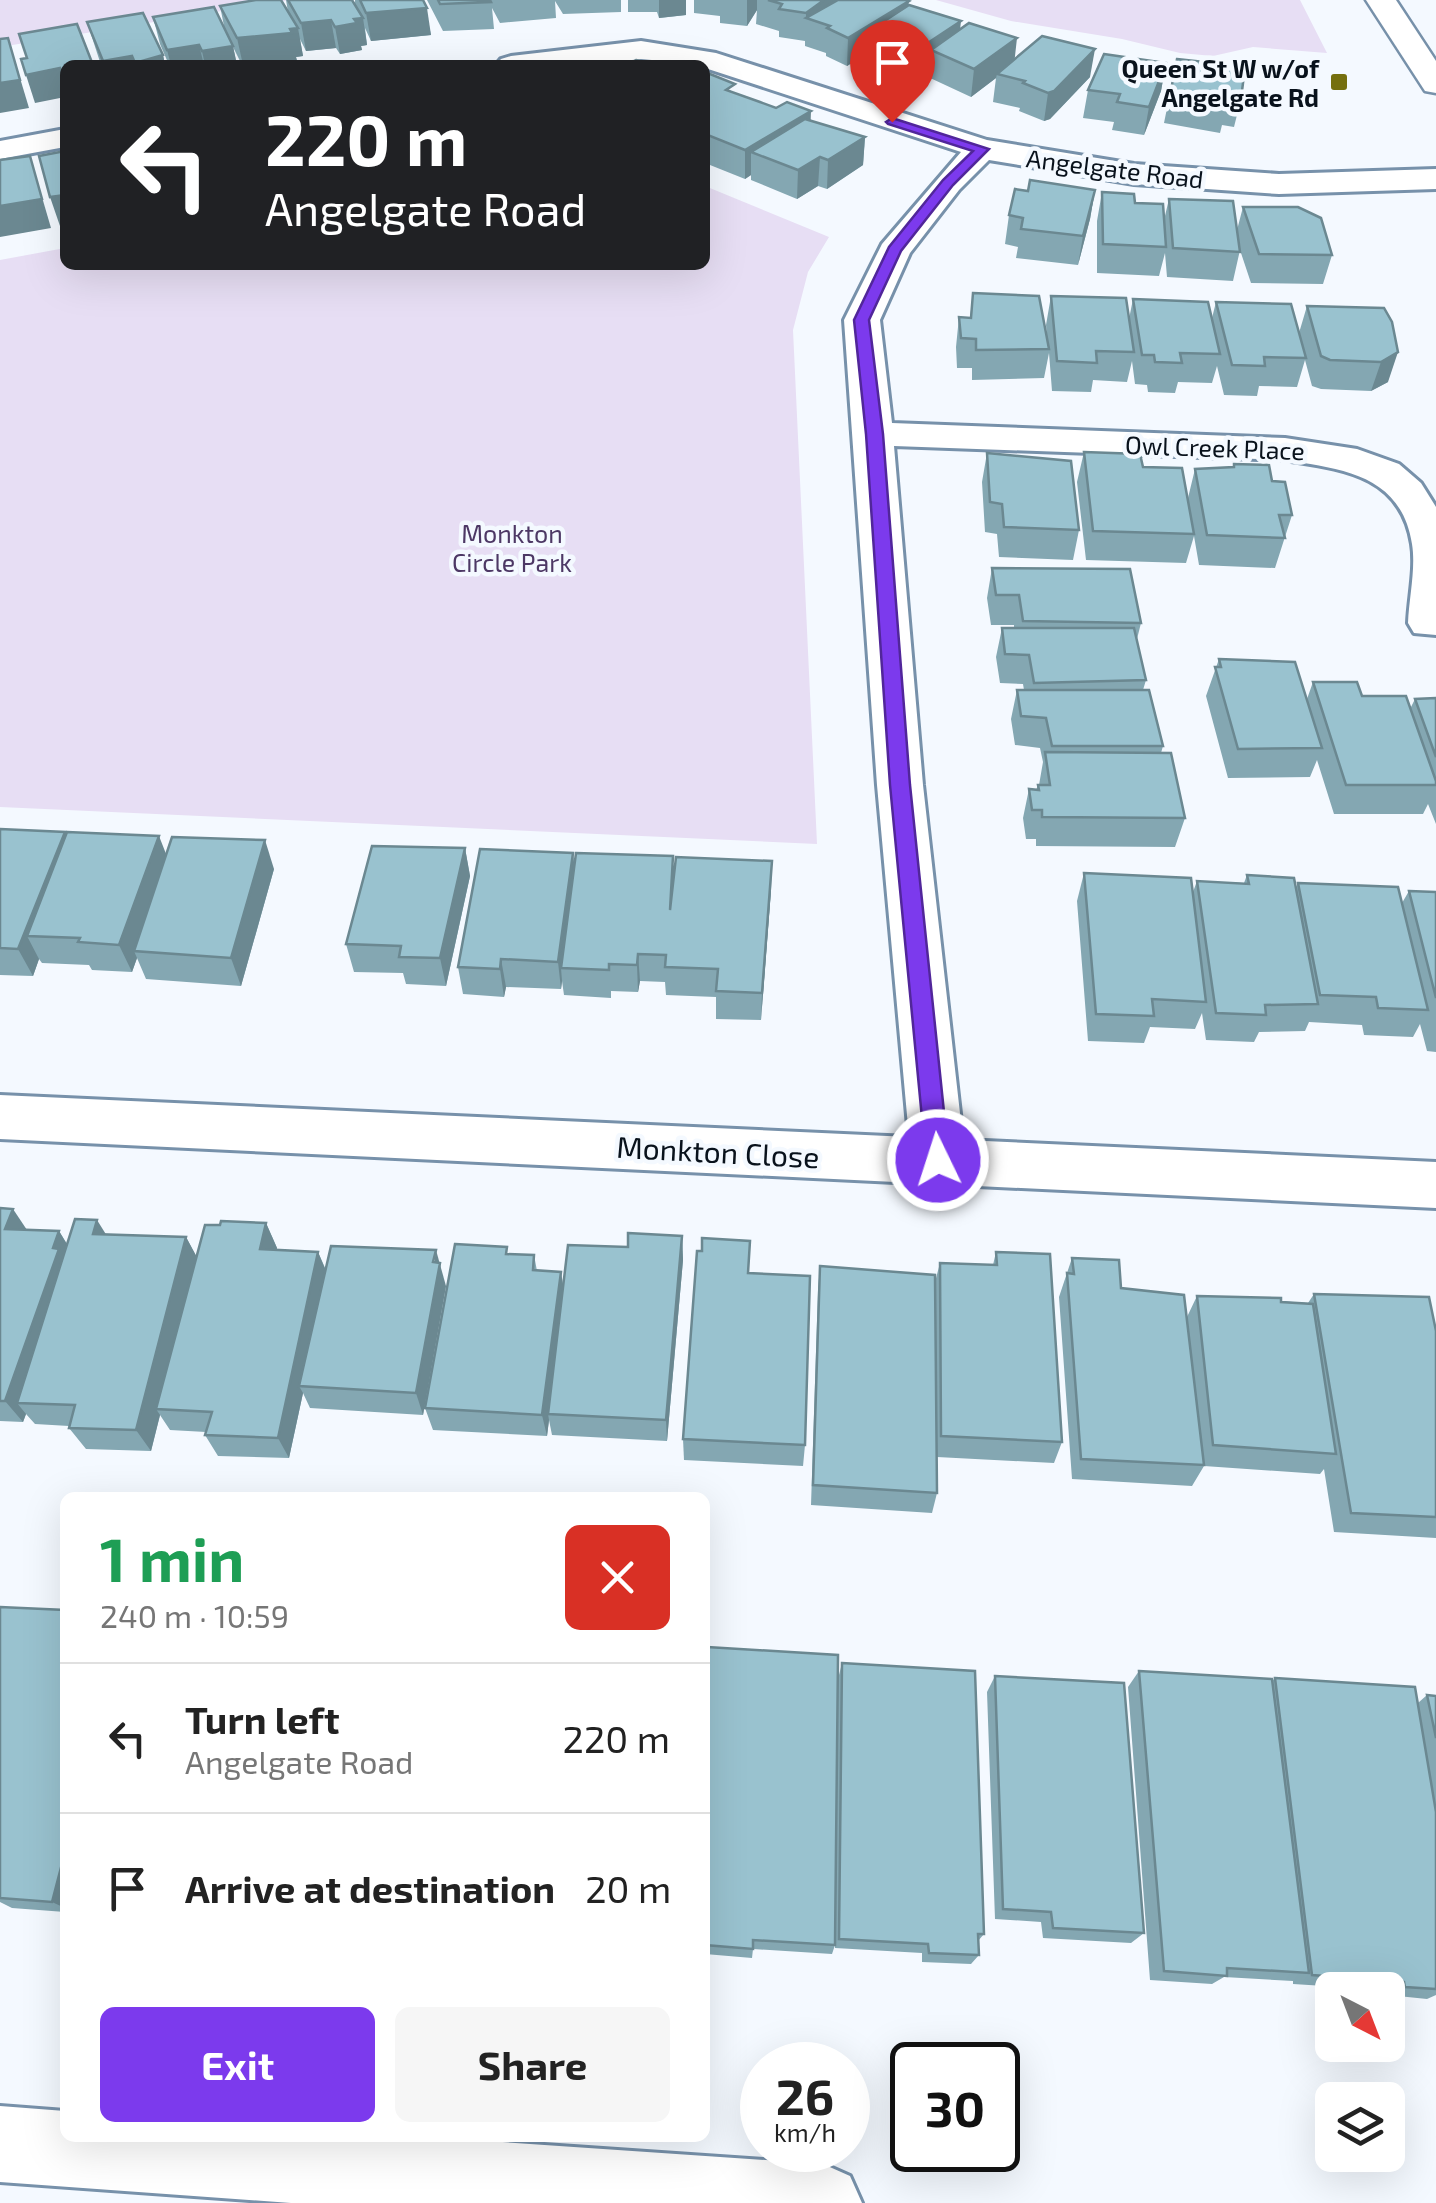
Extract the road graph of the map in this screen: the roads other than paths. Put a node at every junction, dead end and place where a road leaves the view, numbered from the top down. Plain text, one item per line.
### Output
1 (1382, 0) edge
2 (555, 60) edge
3 (1436, 84) edge
4 (60, 139) edge
5 (982, 149) junction
6 (0, 150) edge
7 (1436, 179) edge
8 (874, 434) junction
9 (1430, 622) dead end
10 (0, 1117) edge
11 (938, 1160) junction
12 (1436, 1186) edge
13 (0, 2144) edge
14 (823, 2203) edge

1 - 3 main road
2 - 5 street, Angelgate Road
4 - 6 street
5 - 7 street, Angelgate Road
5 - 8 street
8 - 9 street, Owl Creek Place
8 - 11 street
10 - 11 street, Monkton Close
11 - 12 street, Monkton Close
13 - 14 street

